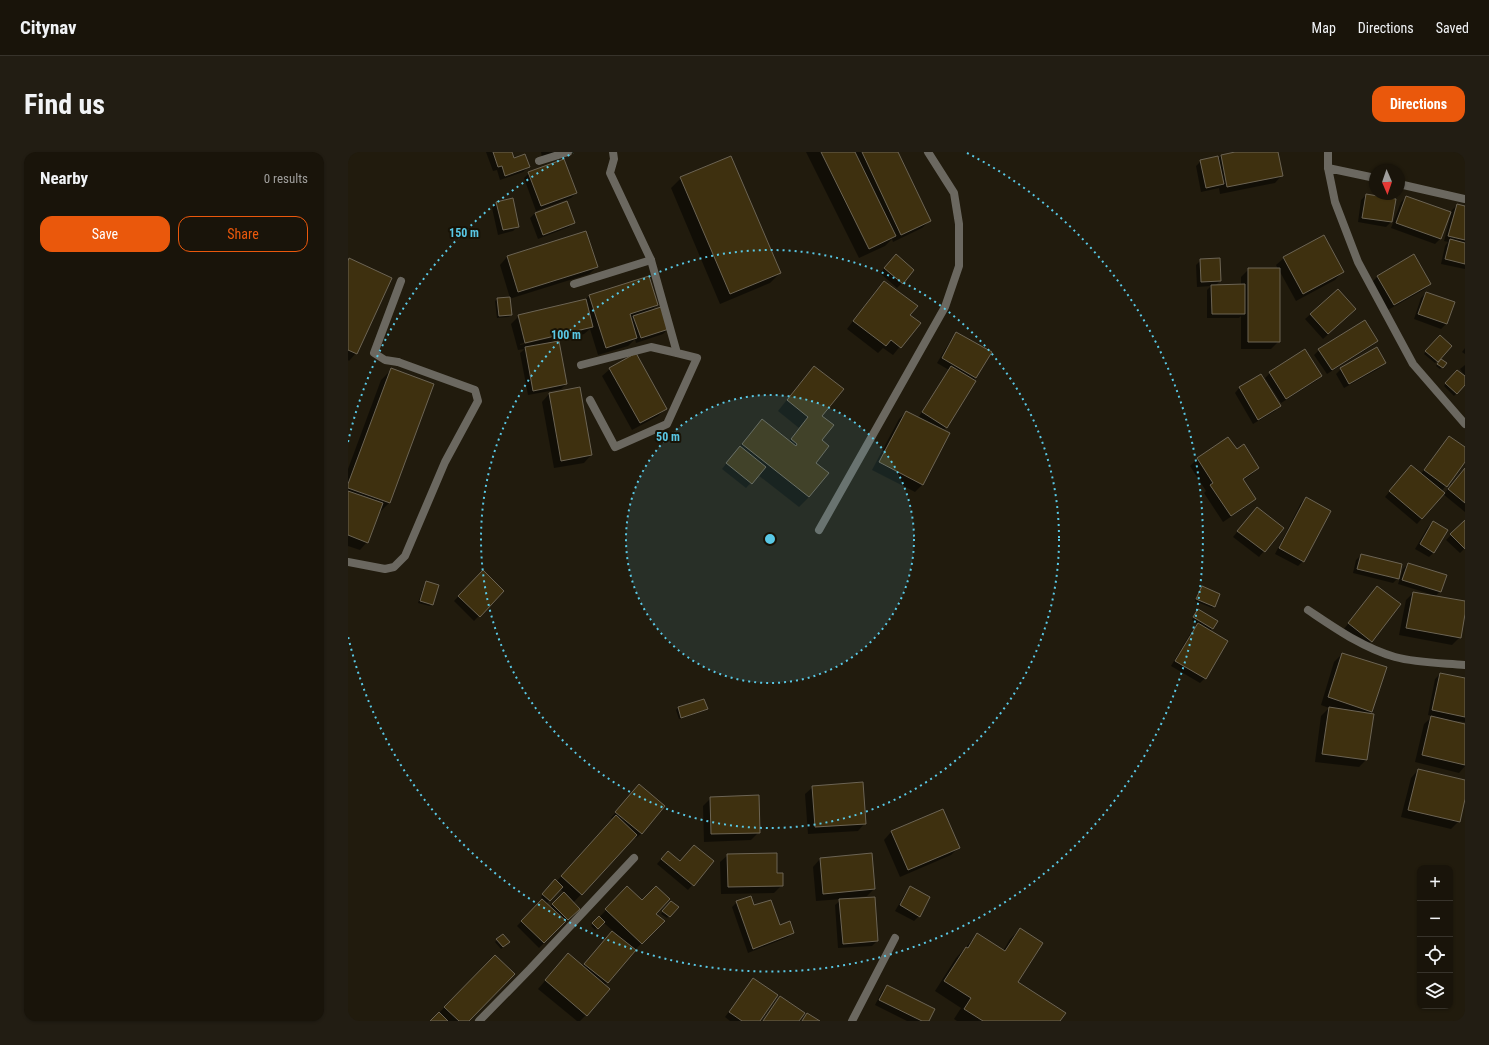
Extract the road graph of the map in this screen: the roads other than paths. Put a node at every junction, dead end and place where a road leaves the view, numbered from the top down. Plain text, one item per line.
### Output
1 (568, 152) edge
2 (613, 152) edge
3 (928, 152) edge
4 (1328, 152) edge
5 (539, 161) dead end
6 (1328, 168) junction
7 (1369, 177) edge
8 (1405, 185) edge
9 (1465, 199) edge
10 (650, 260) junction
11 (401, 281) dead end
12 (574, 284) dead end
13 (677, 353) junction
14 (580, 365) dead end
15 (590, 400) dead end
16 (1465, 424) edge
17 (819, 530) dead end
18 (348, 562) edge
19 (1308, 610) dead end
20 (1465, 665) edge
21 (634, 858) dead end
22 (895, 938) dead end
23 (479, 1021) edge
24 (852, 1021) edge

1 - 5 street
2 - 10 street
3 - 17 street
4 - 6 street
6 - 7 street
6 - 16 street
8 - 9 street
10 - 12 street
10 - 13 street
11 - 18 street
13 - 14 street
13 - 15 street
19 - 20 street
21 - 23 street
22 - 24 street

